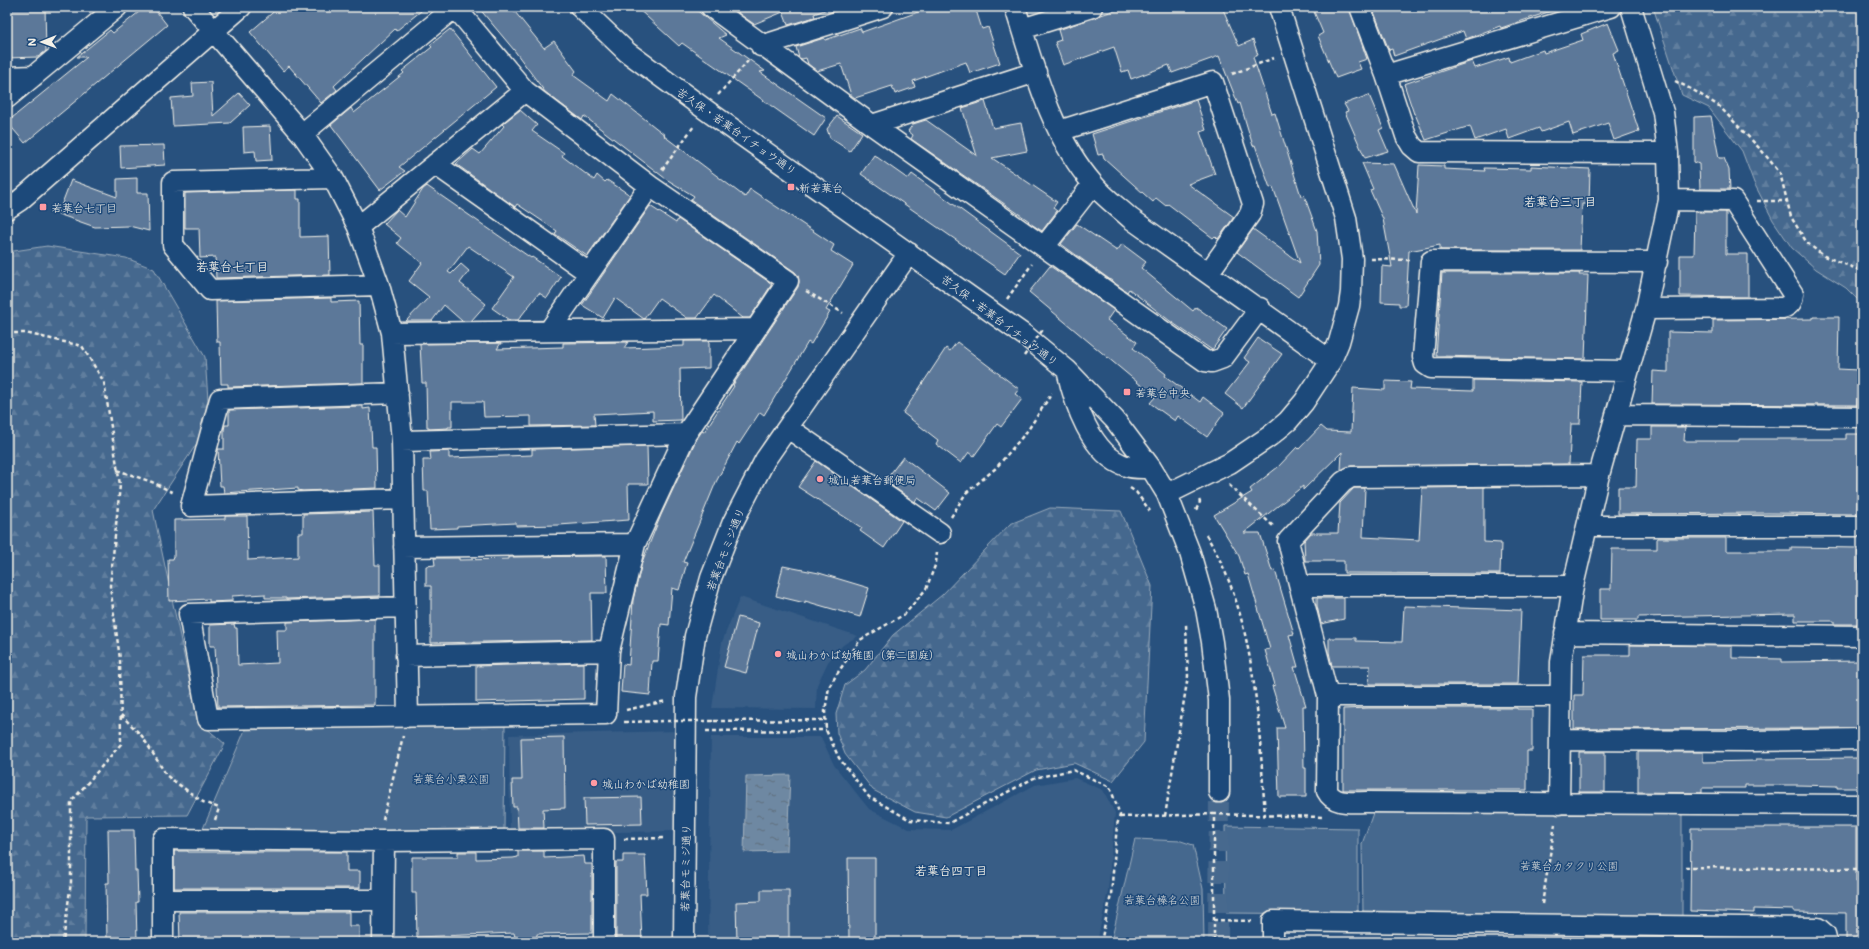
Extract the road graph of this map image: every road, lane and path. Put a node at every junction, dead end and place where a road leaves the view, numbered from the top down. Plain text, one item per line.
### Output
1 (117, 7) edge
2 (193, 7) edge
3 (241, 7) edge
4 (580, 7) edge
5 (711, 7) edge
6 (883, 7) edge
7 (1015, 7) edge
8 (1092, 7) edge
9 (1279, 7) edge
10 (1360, 7) edge
11 (1611, 7) edge
12 (1631, 7) edge
13 (1022, 29) junction
14 (213, 30) junction
15 (761, 46) junction
16 (1293, 51) junction
17 (1036, 72) junction
18 (1386, 75) junction
19 (34, 76) junction
20 (7, 77) edge
21 (1652, 78) junction
22 (1213, 82) junction
23 (525, 91) junction
24 (7, 98) edge
25 (706, 110) junction
26 (872, 125) junction
27 (1059, 131) junction
28 (302, 134) junction
29 (1668, 153) junction
30 (435, 164) junction
31 (333, 178) junction
32 (1093, 184) junction
33 (650, 186) junction
34 (1669, 200) junction
35 (7, 209) edge
36 (358, 227) junction
37 (1044, 247) junction
38 (909, 253) junction
39 (1352, 259) junction
40 (1431, 261) junction
41 (1657, 262) junction
42 (1862, 271) edge
43 (1209, 272) junction
44 (589, 273) junction
45 (788, 281) junction
46 (379, 285) junction
47 (1260, 308) junction
48 (1646, 309) junction
49 (996, 314) junction
50 (860, 324) junction
51 (1044, 328) dead end
52 (755, 329) junction
53 (548, 331) junction
54 (7, 333) edge
55 (392, 333) junction
56 (1024, 356) dead end
57 (1331, 361) junction
58 (1068, 370) junction
59 (1628, 371) junction
60 (398, 393) junction
61 (1616, 415) junction
62 (1862, 417) edge
63 (788, 428) junction
64 (686, 434) junction
65 (402, 441) junction
66 (1150, 468) junction
67 (118, 470) junction
68 (1599, 475) junction
69 (1228, 484) dead end
70 (1168, 494) junction
71 (402, 499) junction
72 (191, 506) junction
73 (1588, 526) junction
74 (1862, 526) edge
75 (1203, 529) dead end
76 (940, 532) dead end
77 (1288, 541) junction
78 (635, 544) junction
79 (404, 547) junction
80 (1300, 586) junction
81 (1573, 586) junction
82 (404, 607) junction
83 (1186, 618) dead end
84 (1565, 633) junction
85 (1862, 636) edge
86 (609, 651) junction
87 (406, 656) junction
88 (837, 674) dead end
89 (1328, 696) junction
90 (1559, 696) junction
91 (686, 697) junction
92 (606, 714) junction
93 (120, 715) junction
94 (408, 717) junction
95 (825, 720) junction
96 (826, 730) junction
97 (686, 731) junction
98 (1862, 739) edge
99 (1560, 740) junction
100 (1219, 792) tunnel mouth
101 (1559, 804) junction
102 (1862, 805) edge
103 (1214, 814) junction
104 (1165, 816) junction
105 (1265, 816) junction
106 (1120, 817) junction
107 (1327, 817) dead end
108 (685, 838) junction
109 (604, 839) junction
110 (208, 840) junction
111 (384, 841) junction
112 (1685, 867) dead end
113 (1862, 869) edge
114 (163, 900) junction
115 (383, 900) junction
116 (1214, 920) junction
117 (1273, 921) junction
118 (1541, 934) edge
119 (63, 942) edge
120 (163, 942) edge
121 (383, 942) edge
122 (604, 942) edge
123 (684, 942) edge
124 (1101, 942) edge
125 (1214, 942) edge
126 (1273, 942) edge
127 (1827, 942) edge

1 - 19 street
2 - 14 street
3 - 14 street
4 - 25 street, 苦久保・若葉台イチョウ通り
5 - 15 street
6 - 15 street
7 - 13 street
8 - 13 street
9 - 16 street
10 - 18 street
11 - 18 street
12 - 21 street
13 - 17 street
14 - 28 street
14 - 35 street
15 - 25 path
15 - 26 street
16 - 22 path
16 - 39 street
17 - 26 street
17 - 27 street
18 - 29 street
19 - 20 street
19 - 24 street
21 - 29 street
21 - 42 path
22 - 27 street
22 - 43 street
23 - 28 street
23 - 30 street
23 - 33 street
25 - 33 path
25 - 38 street, 苦久保・若葉台イチョウ通り
26 - 37 street
27 - 32 street
28 - 31 street
29 - 34 street
30 - 36 street
30 - 44 street
31 - 36 street
31 - 46 street
32 - 37 street
32 - 43 street
33 - 44 street
33 - 45 street
34 - 41 street
34 - 48 street
36 - 46 street
37 - 47 street
37 - 49 path
38 - 49 street, 苦久保・若葉台イチョウ通り
38 - 50 street, 若葉台モミジ通り
39 - 40 path
39 - 57 street
40 - 41 street
40 - 59 street
41 - 48 street
43 - 47 street
44 - 53 street
45 - 50 path
45 - 52 street
46 - 55 street
47 - 57 street
48 - 59 street
49 - 58 street, 苦久保・若葉台イチョウ通り
50 - 63 street, 若葉台モミジ通り
51 - 56 path, bridge
52 - 53 street
52 - 64 street
53 - 55 street
54 - 67 path
55 - 60 street
57 - 70 street
58 - 66 street, 苦久保・若葉台イチョウ通り
58 - 66 street
59 - 61 street
60 - 65 street
60 - 72 street
61 - 62 street
61 - 68 street
63 - 76 street
63 - 91 street, 若葉台モミジ通り
64 - 65 street
64 - 78 street
65 - 71 street
66 - 70 street, 苦久保・若葉台イチョウ通り
67 - 72 path
67 - 93 path
68 - 73 street
68 - 77 street
69 - 77 path
70 - 100 street, 苦久保・若葉台イチョウ通り
71 - 72 street
71 - 79 street
73 - 74 street
73 - 81 street
75 - 105 path
77 - 80 street
78 - 79 street
78 - 86 street
79 - 82 street
80 - 81 street
80 - 89 street
81 - 84 street
82 - 87 street
82 - 94 street
83 - 104 path
84 - 85 street
84 - 90 street
86 - 87 street
86 - 92 street
87 - 94 street
88 - 95 path
89 - 90 street
89 - 101 street
90 - 99 street
91 - 92 path
91 - 97 street, 若葉台モミジ通り
92 - 94 street
92 - 95 path, bridge
93 - 110 path
93 - 119 path
94 - 111 path
95 - 96 path
96 - 97 path
96 - 106 path
97 - 108 street, 若葉台モミジ通り
98 - 99 street
99 - 101 street
101 - 102 street
101 - 118 path
103 - 104 path
103 - 105 path
103 - 116 path
104 - 106 path
105 - 107 path
106 - 124 path
108 - 109 path
108 - 123 street, 若葉台モミジ通り
109 - 111 street
109 - 122 street
110 - 111 street
110 - 114 street
111 - 115 street
112 - 113 path
114 - 115 street
114 - 120 street
115 - 121 street
116 - 117 path
116 - 125 path
117 - 118 street
117 - 126 street
118 - 127 street

